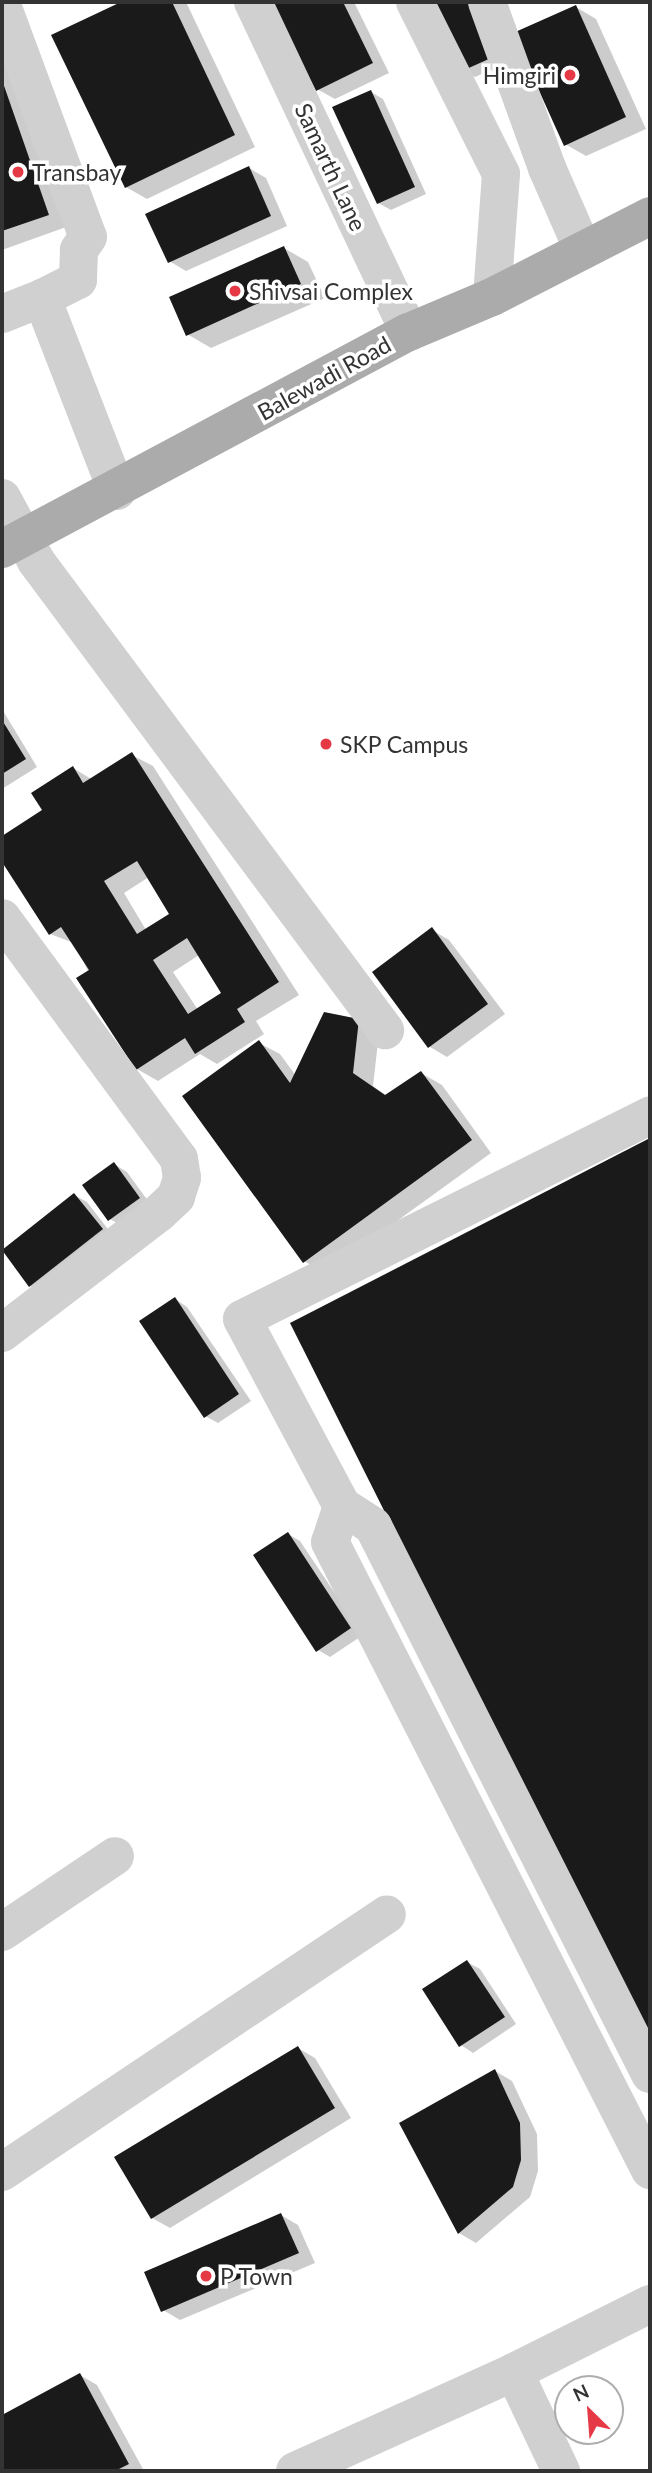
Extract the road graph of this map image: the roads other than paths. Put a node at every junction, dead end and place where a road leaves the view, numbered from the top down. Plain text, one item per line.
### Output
1 (253, 2) edge
2 (415, 2) edge
3 (487, 2) edge
4 (2, 5) edge
5 (650, 216) edge
6 (583, 250) junction
7 (492, 297) junction
8 (42, 298) junction
9 (2, 314) edge
10 (409, 332) junction
11 (117, 491) junction
12 (2, 498) edge
13 (12, 545) edge
14 (2, 918) edge
15 (386, 1030) dead end
16 (650, 1116) edge
17 (2, 1333) edge
18 (342, 1506) junction
19 (115, 1856) dead end
20 (387, 1914) dead end
21 (2, 1932) edge
22 (650, 2074) edge
23 (650, 2170) edge
24 (2, 2172) edge
25 (650, 2304) edge
26 (514, 2372) junction
27 (295, 2471) edge
28 (561, 2471) edge

1 - 10 street, Samarth Lane
2 - 7 street
3 - 6 street
4 - 8 street
5 - 6 main road, Balewadi Road
6 - 7 main road, Balewadi Road
7 - 10 main road, Balewadi Road
8 - 9 street
8 - 11 street
10 - 11 main road, Balewadi Road
11 - 13 main road, Balewadi Road
12 - 13 street
13 - 15 street
14 - 17 street
16 - 18 street
18 - 22 street
18 - 23 street
19 - 21 street
20 - 24 street
25 - 26 street
26 - 27 street
26 - 28 street

